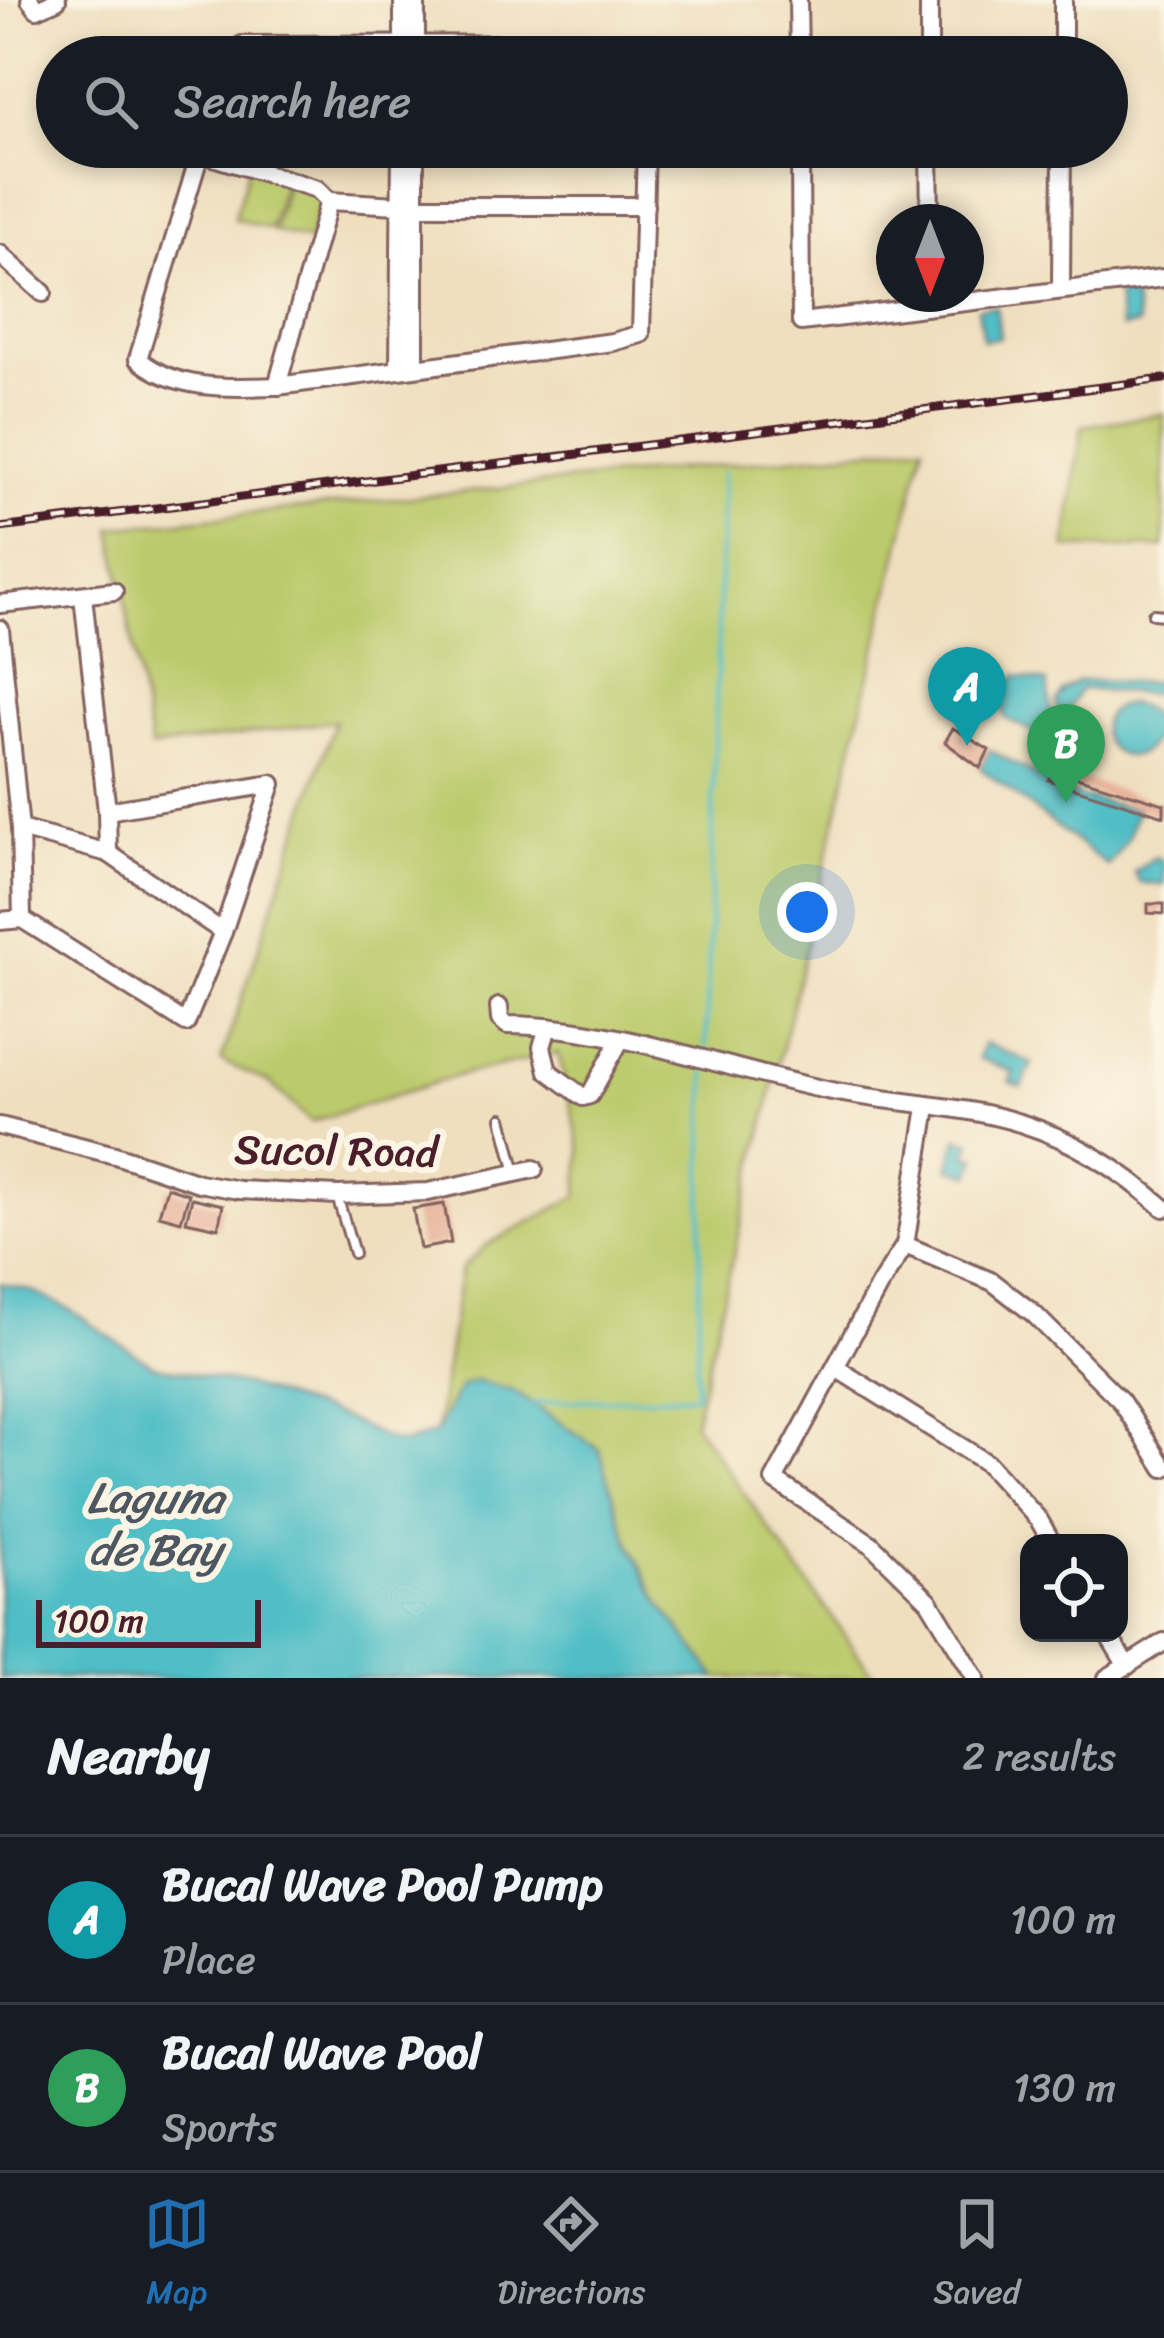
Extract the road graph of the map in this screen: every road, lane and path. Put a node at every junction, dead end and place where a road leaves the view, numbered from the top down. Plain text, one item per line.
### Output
1 (30, 0) edge
2 (57, 0) edge
3 (403, 0) edge
4 (416, 0) edge
5 (799, 0) edge
6 (929, 0) edge
7 (1063, 0) edge
8 (408, 36) edge
9 (412, 36) edge
10 (799, 36) edge
11 (929, 36) edge
12 (1063, 36) edge
13 (196, 168) edge
14 (254, 168) edge
15 (403, 168) edge
16 (413, 168) edge
17 (646, 168) edge
18 (800, 168) edge
19 (929, 168) edge
20 (1062, 168) edge
21 (329, 201) junction
22 (930, 204) edge
23 (407, 206) junction
24 (645, 206) junction
25 (0, 254) edge
26 (1164, 278) edge
27 (1061, 290) junction
28 (43, 293) dead end
29 (984, 295) edge
30 (876, 309) edge
31 (407, 367) junction
32 (277, 386) junction
33 (113, 591) dead end
34 (83, 596) junction
35 (0, 604) edge
36 (1153, 614) dead end
37 (1164, 615) edge
38 (0, 629) edge
39 (8, 791) edge
40 (107, 811) junction
41 (20, 830) junction
42 (108, 853) junction
43 (22, 919) junction
44 (0, 921) edge
45 (224, 932) junction
46 (499, 1007) dead end
47 (548, 1028) junction
48 (621, 1039) junction
49 (927, 1107) junction
50 (502, 1118) dead end
51 (0, 1126) edge
52 (525, 1172) joint
53 (337, 1195) junction
54 (1164, 1208) edge
55 (905, 1245) junction
56 (354, 1252) dead end
57 (836, 1369) junction
58 (1164, 1468) edge
59 (1047, 1534) edge
60 (1112, 1642) edge
61 (1164, 1642) edge
62 (1127, 1666) junction
63 (976, 1678) edge
64 (1107, 1678) edge

1 - 2 street
3 - 8 street
4 - 9 street
5 - 10 street
6 - 11 street
7 - 12 street
13 - 32 street
14 - 21 street
15 - 23 street
16 - 23 street
17 - 24 street
18 - 30 street
19 - 22 street
20 - 27 street
21 - 23 street
21 - 32 street
23 - 24 street
23 - 31 street
24 - 31 street
25 - 28 street
26 - 27 street
27 - 29 street
31 - 32 street
33 - 34 street
34 - 35 street
34 - 40 street
36 - 37 lane
38 - 39 street
39 - 41 street
40 - 42 street
40 - 45 street
41 - 42 street
41 - 43 street
42 - 45 street
43 - 44 street
43 - 45 street
46 - 47 street
47 - 48 street
47 - 48 street
48 - 49 street
49 - 54 street
49 - 55 street
50 - 52 lane
51 - 53 street, Sucol Road
52 - 53 street, Sucol Road
53 - 56 lane
55 - 57 street
55 - 58 street
57 - 59 street
57 - 63 street
60 - 62 street
61 - 62 street
62 - 64 street

